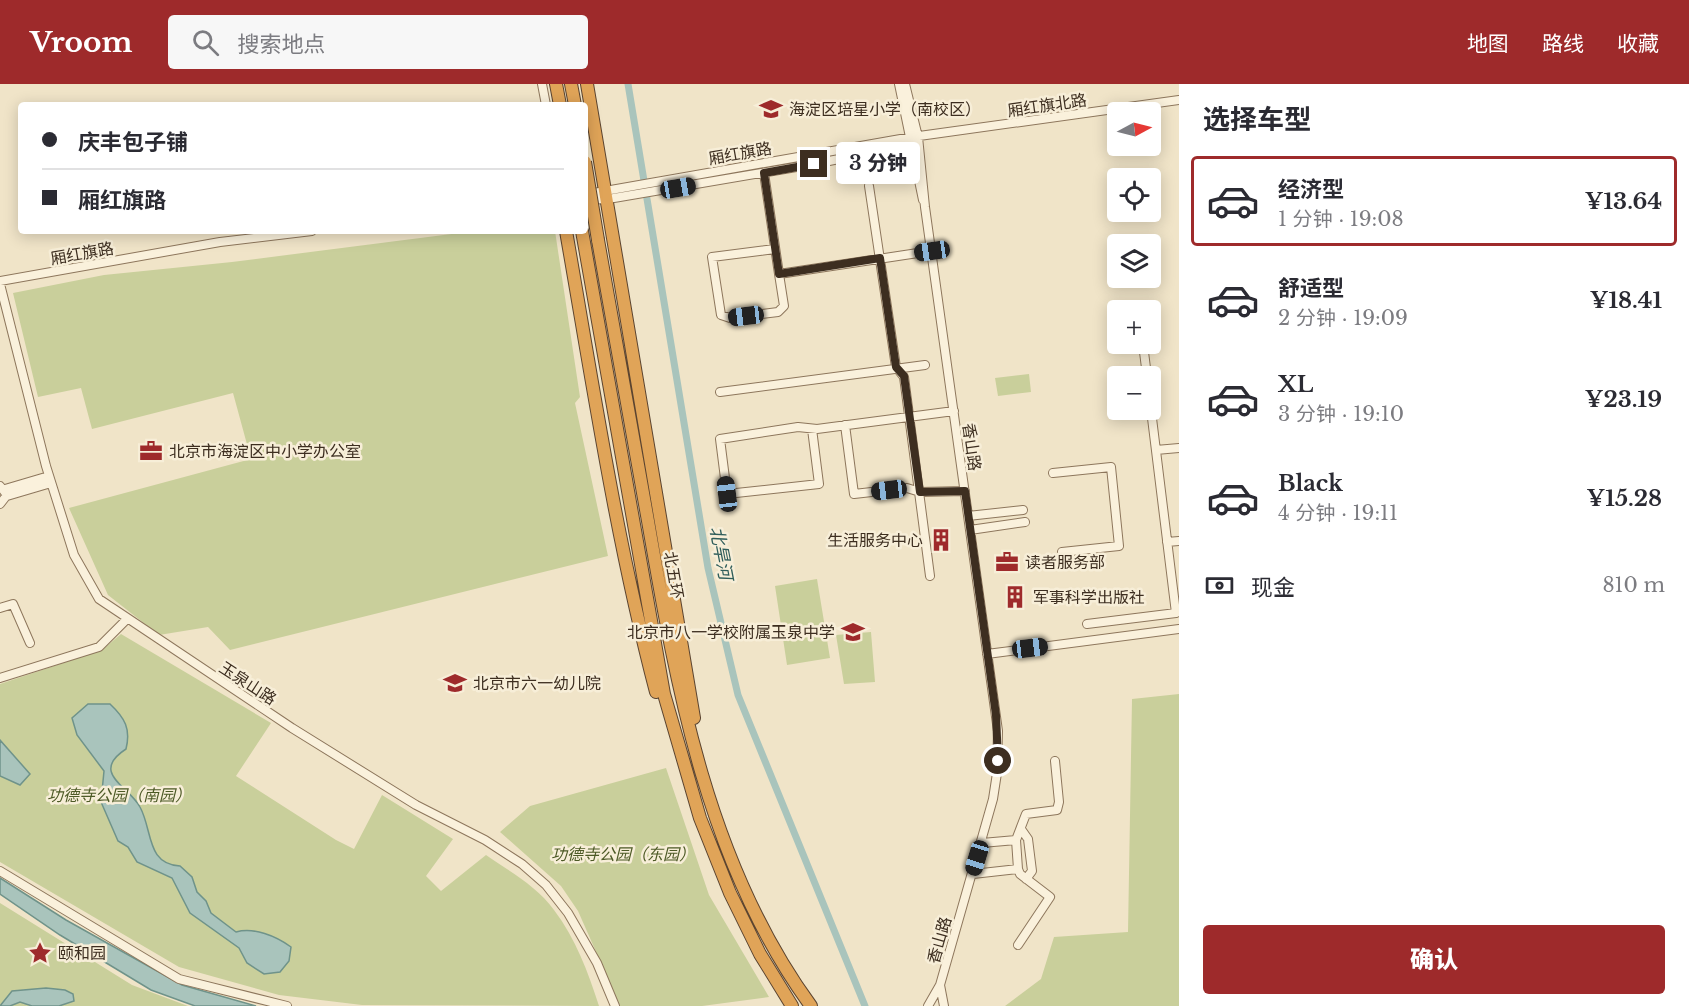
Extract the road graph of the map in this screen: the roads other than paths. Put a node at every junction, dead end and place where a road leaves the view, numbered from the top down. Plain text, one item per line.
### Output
1 (542, 84) edge
2 (556, 84) edge
3 (572, 84) edge
4 (587, 84) edge
5 (899, 84) edge
6 (905, 84) edge
7 (1179, 100) edge
8 (545, 102) edge
9 (559, 102) edge
10 (575, 102) edge
11 (915, 139) junction
12 (764, 173) junction
13 (588, 180) edge
14 (869, 186) dead end
15 (588, 194) edge
16 (607, 194) junction
17 (588, 199) edge
18 (287, 234) edge
19 (567, 234) edge
20 (583, 237) edge
21 (775, 249) junction
22 (932, 251) junction
23 (880, 258) junction
24 (779, 274) junction
25 (0, 283) edge
26 (925, 365) dead end
27 (896, 367) junction
28 (720, 392) dead end
29 (954, 411) junction
30 (910, 416) junction
31 (1152, 420) edge
32 (845, 425) junction
33 (812, 429) junction
34 (1179, 448) edge
35 (1156, 450) junction
36 (1053, 473) dead end
37 (50, 480) junction
38 (4, 490) edge
39 (965, 491) junction
40 (920, 492) junction
41 (0, 504) edge
42 (1023, 510) dead end
43 (968, 516) junction
44 (1024, 522) dead end
45 (970, 530) junction
46 (1179, 540) edge
47 (1167, 542) junction
48 (1062, 552) dead end
49 (930, 576) dead end
50 (0, 608) edge
51 (1177, 612) edge
52 (127, 619) junction
53 (1087, 624) dead end
54 (1179, 629) edge
55 (30, 643) dead end
56 (987, 654) junction
57 (0, 678) edge
58 (1055, 761) dead end
59 (687, 777) junction
60 (704, 785) junction
61 (1021, 829) junction
62 (1016, 840) junction
63 (982, 843) junction
64 (1018, 869) junction
65 (0, 871) edge
66 (973, 874) junction
67 (1026, 879) junction
68 (1018, 945) dead end
69 (940, 985) junction
70 (287, 1006) edge
71 (615, 1006) edge
72 (792, 1006) edge
73 (811, 1006) edge
74 (928, 1006) edge
75 (944, 1006) edge

1 - 8 street
2 - 9 highway
3 - 10 highway
4 - 16 highway
5 - 11 street, 香山路
6 - 11 street, 香山路
7 - 11 street, 厢红旗北路
11 - 12 street, 厢红旗路
11 - 16 street, 厢红旗路
11 - 22 street, 香山路
12 - 16 street, 厢红旗路
12 - 21 street
13 - 60 highway, 北五环, bridge
14 - 23 street
15 - 16 street, 厢红旗路
16 - 17 street, 厢红旗路
16 - 60 highway
18 - 25 street, 厢红旗路
19 - 59 highway
20 - 59 highway, 北五环
21 - 24 street
21 - 24 street
22 - 23 street
22 - 29 street, 香山路
23 - 24 street
23 - 27 street
25 - 37 street, 玉泉山路
26 - 27 street
27 - 28 street
27 - 30 street
29 - 30 street
29 - 39 street, 香山路
30 - 32 street
30 - 40 street
31 - 35 street
32 - 33 street
32 - 40 street
33 - 33 street
34 - 35 street
35 - 47 street
36 - 48 street
37 - 38 street
37 - 52 street, 玉泉山路
38 - 41 street
39 - 40 street
39 - 43 street, 香山路
40 - 49 street
42 - 43 street
43 - 45 street, 香山路
44 - 45 street
45 - 56 street, 香山路
46 - 47 street
47 - 51 street
50 - 55 street
51 - 53 street
52 - 57 street
52 - 71 street, 玉泉山路
54 - 56 street
56 - 63 street, 香山路
58 - 61 street
59 - 72 highway, 北五环
60 - 73 highway, 北五环
61 - 62 street
61 - 67 street
62 - 63 street
62 - 64 street
63 - 66 street, 香山路
64 - 66 street
64 - 67 street
65 - 70 street
66 - 69 street, 香山路
67 - 68 street
69 - 74 street
69 - 75 street, 香山路

